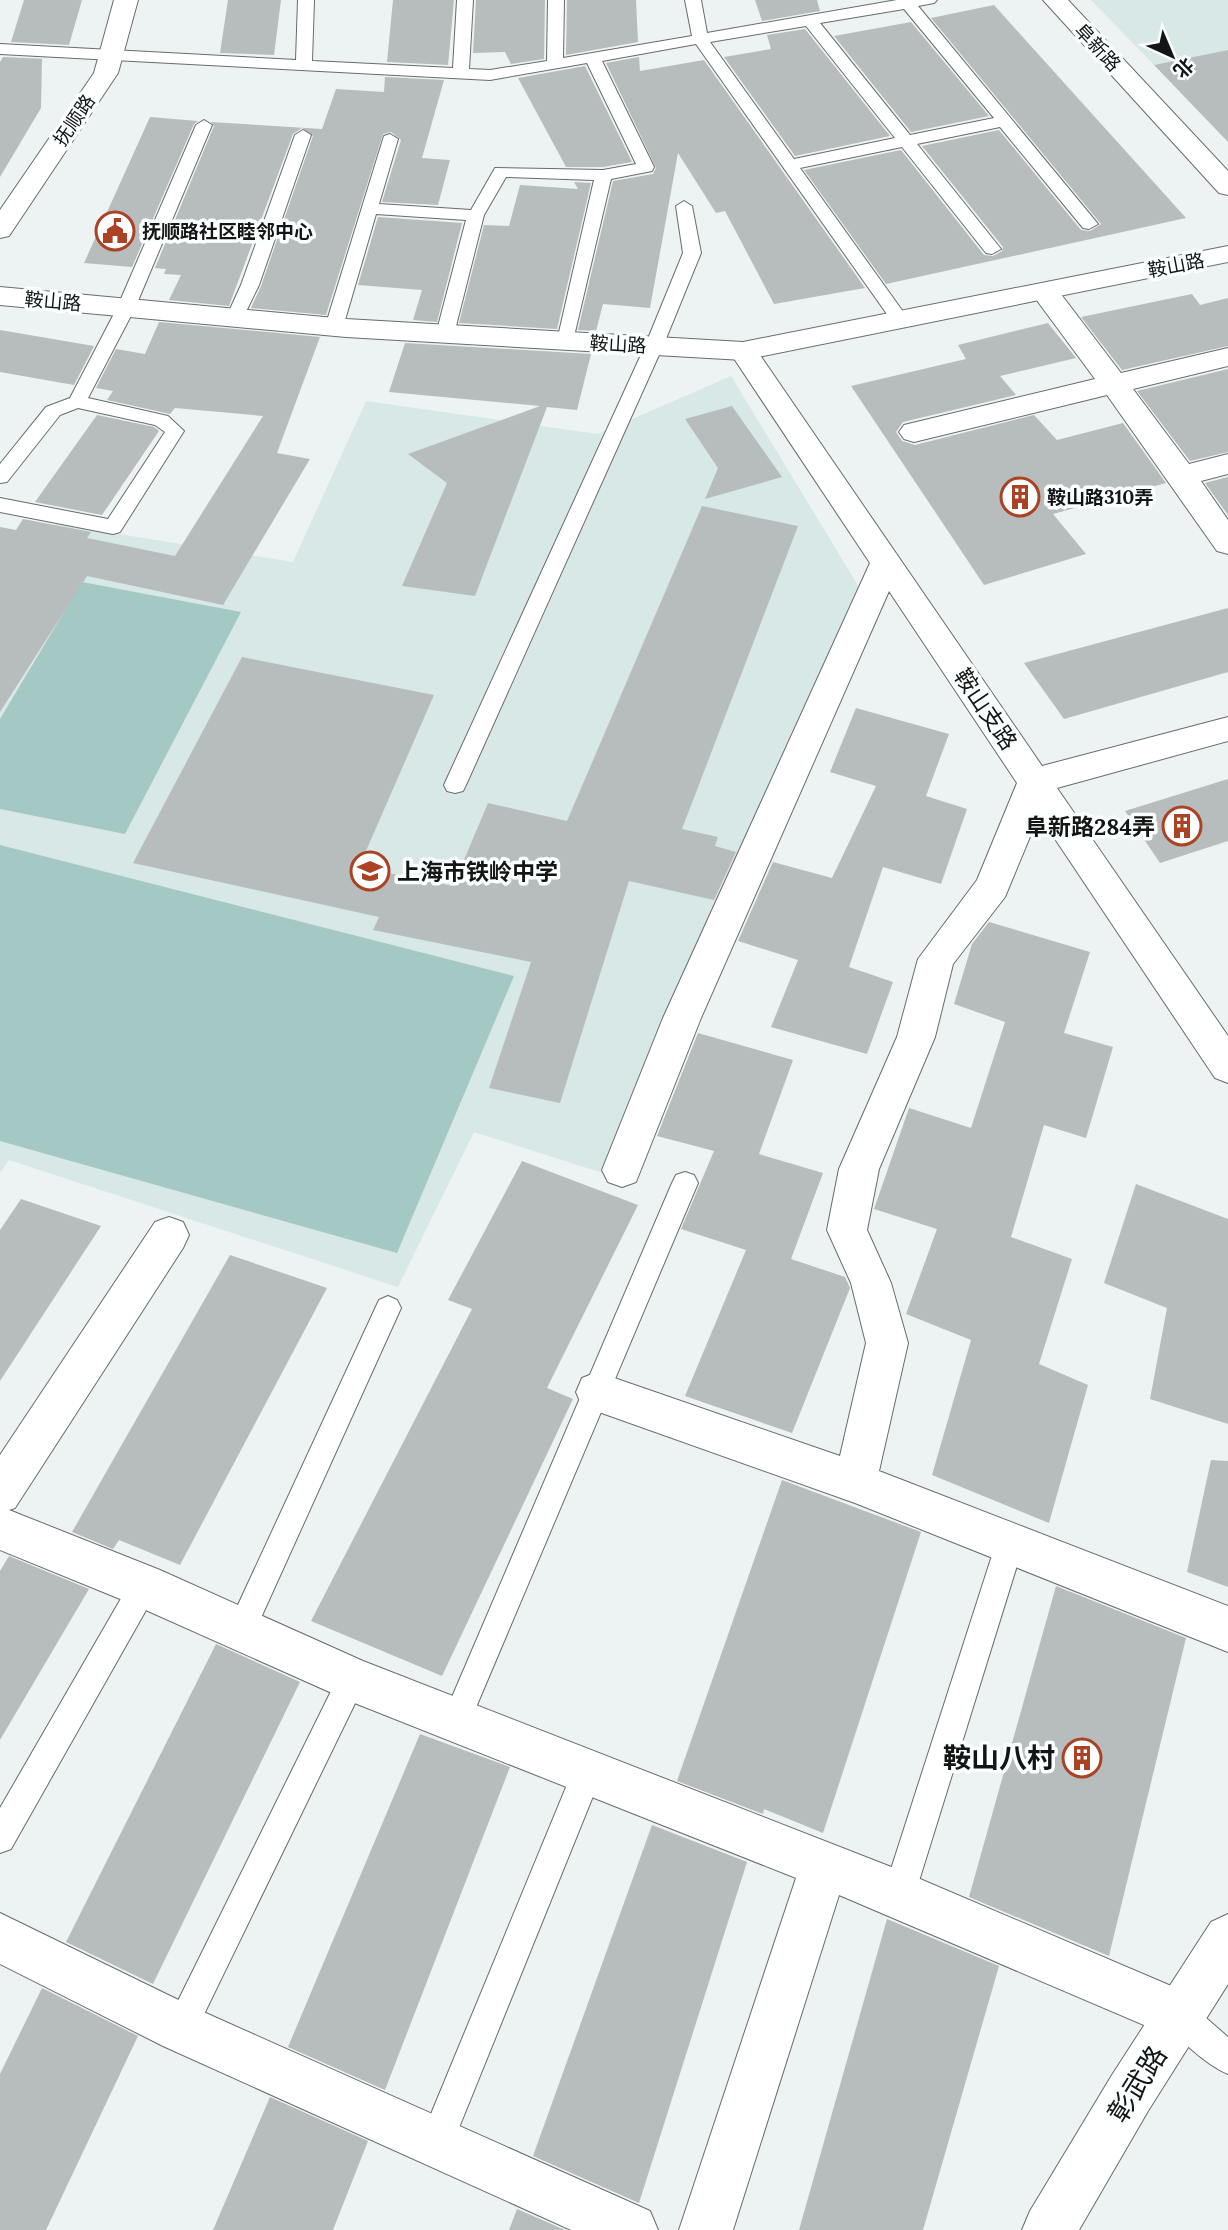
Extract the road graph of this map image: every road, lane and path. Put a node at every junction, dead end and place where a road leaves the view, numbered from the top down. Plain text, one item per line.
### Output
1 (126, 0) edge
2 (306, 0) edge
3 (465, 0) edge
4 (556, 0) edge
5 (692, 0) edge
6 (929, 0) edge
7 (1055, 0) edge
8 (907, 2) edge
9 (810, 20) junction
10 (700, 39) junction
11 (0, 49) edge
12 (111, 56) junction
13 (592, 57) junction
14 (555, 64) junction
15 (304, 65) junction
16 (461, 73) junction
17 (1004, 121) junction
18 (204, 125) dead end
19 (303, 135) dead end
20 (390, 139) dead end
21 (906, 141) junction
22 (790, 165) junction
23 (603, 176) junction
24 (1228, 187) edge
25 (684, 206) dead end
26 (369, 209) junction
27 (476, 215) junction
28 (1089, 224) dead end
29 (0, 230) edge
30 (992, 249) dead end
31 (1228, 254) edge
32 (1044, 291) junction
33 (0, 296) edge
34 (126, 307) junction
35 (235, 318) junction
36 (900, 320) junction
37 (334, 327) junction
38 (445, 334) junction
39 (566, 341) junction
40 (654, 346) junction
41 (743, 351) junction
42 (1228, 357) edge
43 (1115, 384) junction
44 (77, 402) junction
45 (914, 432) dead end
46 (1228, 464) edge
47 (1183, 476) junction
48 (0, 477) edge
49 (0, 505) edge
50 (1228, 543) edge
51 (886, 564) junction
52 (1228, 729) edge
53 (1035, 781) junction
54 (456, 785) dead end
55 (1227, 1063) edge
56 (622, 1170) dead end
57 (685, 1183) dead end
58 (169, 1235) dead end
59 (388, 1308) dead end
60 (597, 1392) junction
61 (855, 1482) junction
62 (0, 1493) edge
63 (0, 1528) edge
64 (1010, 1543) junction
65 (144, 1586) junction
66 (1228, 1629) edge
67 (241, 1630) junction
68 (352, 1679) junction
69 (456, 1721) junction
70 (587, 1774) junction
71 (0, 1838) edge
72 (824, 1865) junction
73 (899, 1894) junction
74 (0, 1938) edge
75 (1228, 1939) edge
76 (1180, 2015) junction
77 (181, 2028) junction
78 (1228, 2058) edge
79 (436, 2143) junction
80 (631, 2230) edge
81 (706, 2230) edge
82 (1049, 2230) edge

1 - 12 street, 抚顺路
2 - 15 lane
3 - 16 lane
4 - 14 lane
5 - 10 lane
6 - 8 lane
7 - 24 street, 阜新路
8 - 9 lane
8 - 17 lane
9 - 10 lane
9 - 21 lane
10 - 13 lane
10 - 22 lane
11 - 12 lane
12 - 15 lane
12 - 29 street, 抚顺路
13 - 14 lane
13 - 23 lane
14 - 16 lane
15 - 16 lane
17 - 21 lane
17 - 28 lane
18 - 34 lane
19 - 35 lane
20 - 26 lane
21 - 22 lane
21 - 30 lane
22 - 36 lane
23 - 27 lane
23 - 39 lane
25 - 40 lane
26 - 27 lane
26 - 37 lane
27 - 38 lane
31 - 32 street, 鞍山路
32 - 36 street, 鞍山路
32 - 43 street
33 - 34 street, 鞍山路
34 - 35 street, 鞍山路
34 - 44 lane
35 - 37 street, 鞍山路
36 - 41 street, 鞍山路
37 - 38 street, 鞍山路
38 - 39 street, 鞍山路
39 - 40 street, 鞍山路
40 - 41 street, 鞍山路
40 - 54 lane
41 - 51 street, 鞍山支路
42 - 43 street
43 - 45 street
43 - 47 street
44 - 48 lane
44 - 49 lane
46 - 47 street
47 - 50 street
51 - 53 street, 鞍山支路
51 - 56 street
52 - 53 street
53 - 55 street, 鞍山支路
53 - 61 street
57 - 60 lane
58 - 62 street
59 - 67 lane
60 - 61 street
60 - 69 lane
61 - 64 street
63 - 65 street
64 - 66 street
64 - 73 lane
65 - 67 street
65 - 71 lane
67 - 68 street
68 - 69 street
68 - 77 lane
69 - 70 street
70 - 72 street
70 - 79 lane
72 - 73 street
72 - 81 street
73 - 76 street
74 - 77 street
75 - 76 street, 彰武路
76 - 78 lane
76 - 82 street, 彰武路
77 - 79 street
79 - 80 street

